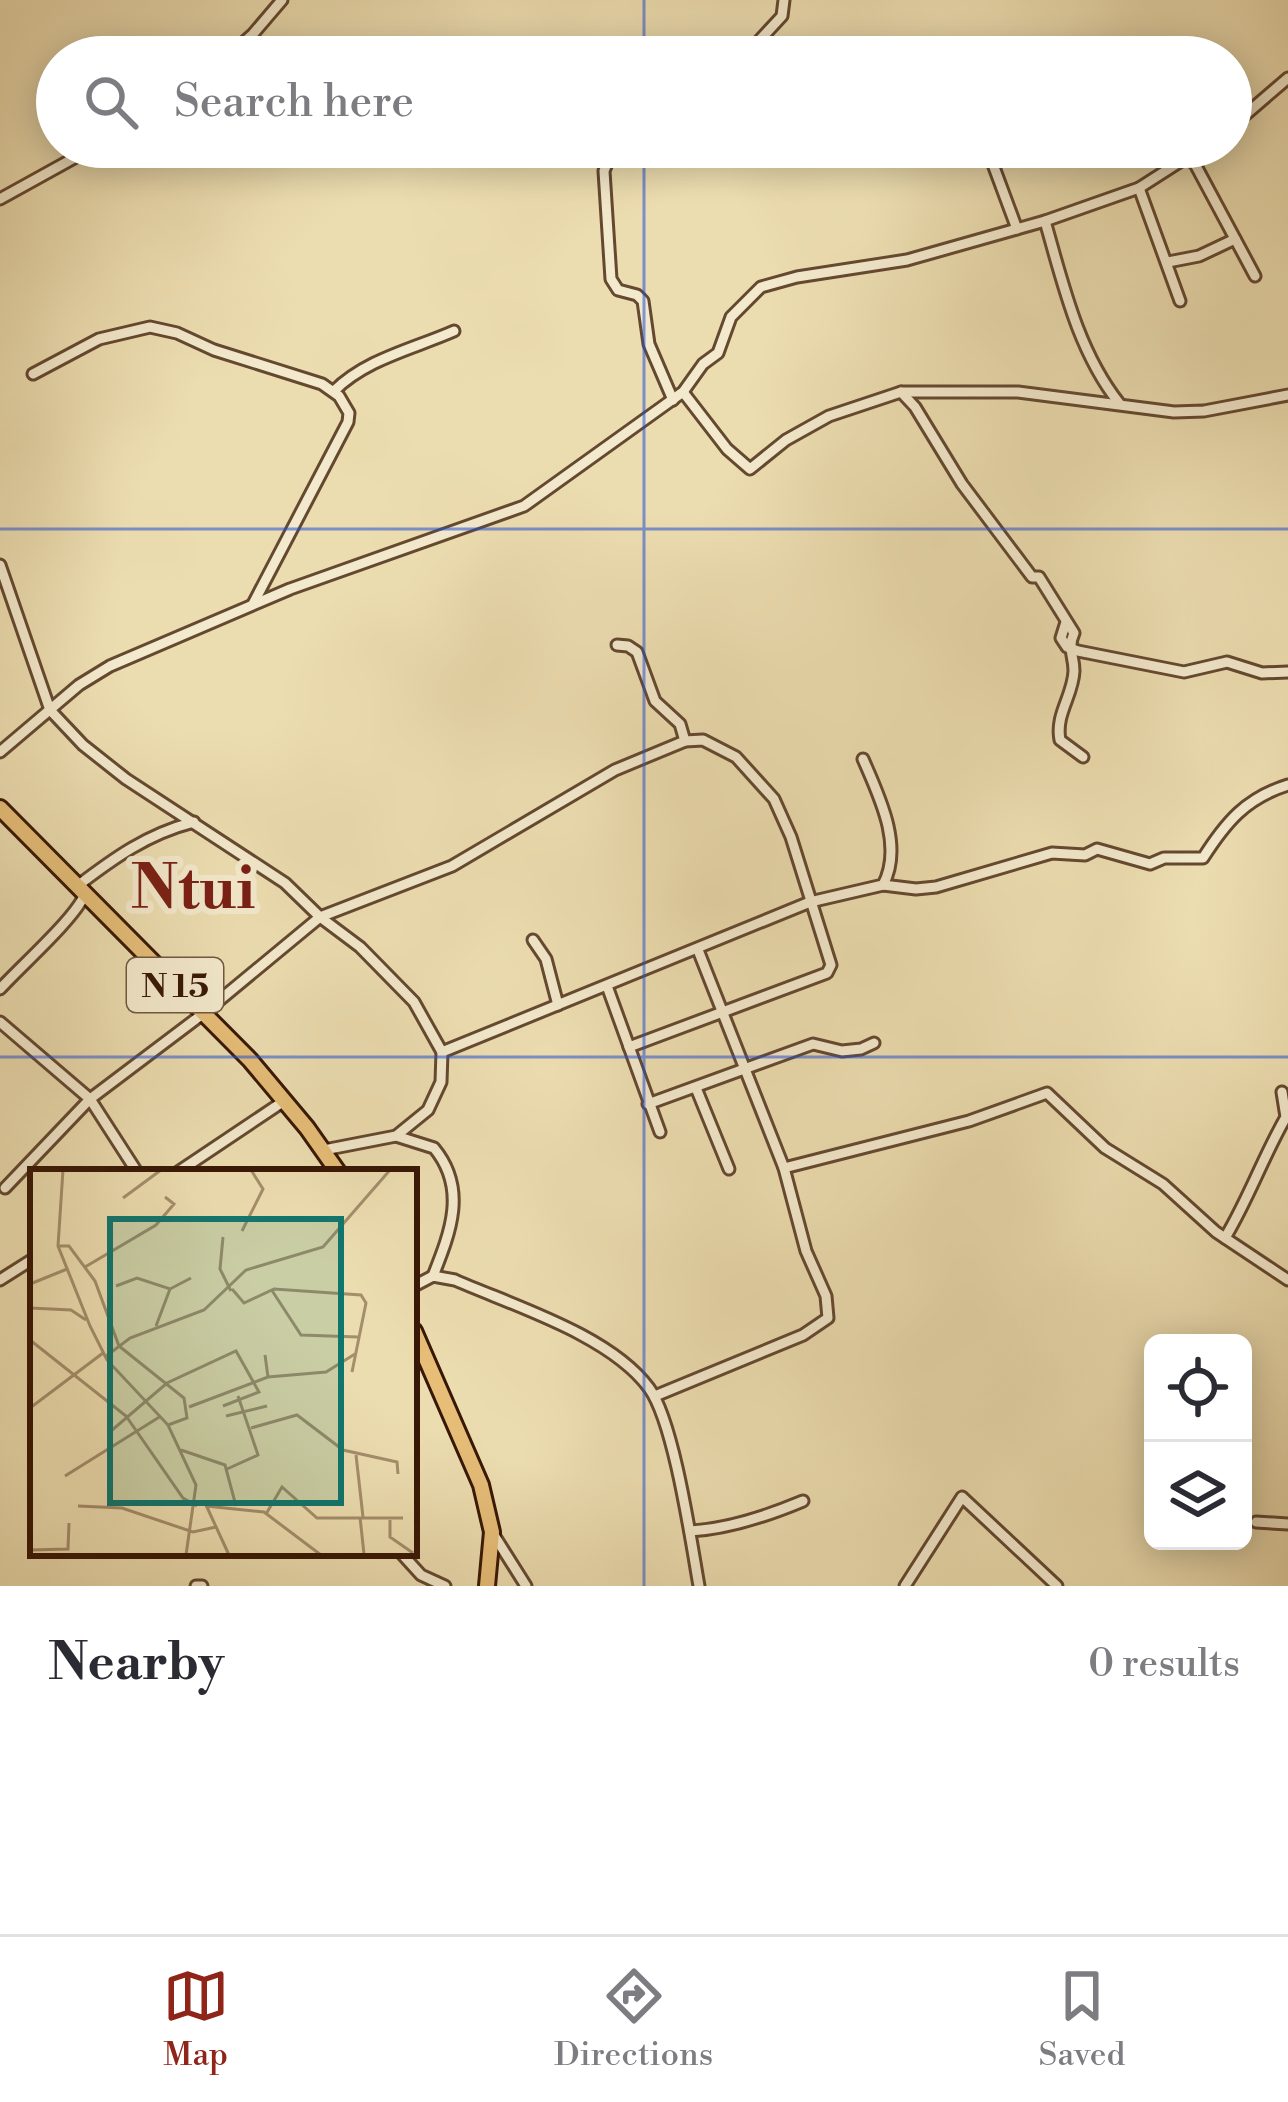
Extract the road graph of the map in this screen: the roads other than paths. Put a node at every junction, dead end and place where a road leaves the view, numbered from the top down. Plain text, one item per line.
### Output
1 (784, 0) edge
2 (278, 2) edge
3 (252, 36) edge
4 (763, 36) edge
5 (1288, 78) edge
6 (1252, 109) edge
7 (56, 168) edge
8 (605, 168) edge
9 (995, 168) edge
10 (1171, 168) edge
11 (1197, 168) edge
12 (1139, 188) junction
13 (0, 199) edge
14 (1045, 221) junction
15 (1017, 230) junction
16 (1235, 238) junction
17 (1168, 262) junction
18 (1255, 277) dead end
19 (1180, 301) dead end
20 (454, 331) dead end
21 (33, 374) dead end
22 (334, 391) junction
23 (683, 392) junction
24 (901, 392) junction
25 (1288, 395) edge
26 (673, 400) junction
27 (1119, 403) junction
28 (0, 565) edge
29 (252, 605) junction
30 (617, 645) dead end
31 (1067, 647) junction
32 (1288, 672) edge
33 (50, 710) junction
34 (685, 741) junction
35 (0, 752) edge
36 (1083, 757) dead end
37 (863, 759) dead end
38 (1288, 785) edge
39 (0, 808) edge
40 (194, 822) junction
41 (883, 885) junction
42 (80, 892) junction
43 (810, 902) junction
44 (320, 917) junction
45 (532, 940) dead end
46 (698, 950) junction
47 (607, 986) junction
48 (0, 989) edge
49 (558, 1005) junction
50 (722, 1012) junction
51 (204, 1013) junction
52 (0, 1022) edge
53 (874, 1043) dead end
54 (629, 1047) junction
55 (442, 1052) junction
56 (745, 1070) junction
57 (696, 1088) junction
58 (1282, 1092) dead end
59 (90, 1099) junction
60 (651, 1100) junction
61 (284, 1101) junction
62 (660, 1132) dead end
63 (396, 1136) junction
64 (324, 1150) junction
65 (784, 1168) junction
66 (134, 1169) edge
67 (182, 1169) edge
68 (336, 1169) edge
69 (729, 1169) dead end
70 (4, 1188) dead end
71 (1226, 1238) junction
72 (30, 1261) edge
73 (433, 1276) junction
74 (0, 1280) edge
75 (1288, 1280) edge
76 (417, 1284) edge
77 (417, 1338) edge
78 (655, 1396) junction
79 (803, 1501) dead end
80 (1256, 1522) dead end
81 (1288, 1524) edge
82 (690, 1531) junction
83 (492, 1532) junction
84 (403, 1556) edge
85 (445, 1586) edge
86 (487, 1586) edge
87 (526, 1586) edge
88 (699, 1586) edge
89 (905, 1586) edge
90 (1058, 1586) edge

1 - 4 street
2 - 3 street
5 - 6 street
7 - 13 street
8 - 26 street
9 - 15 street
10 - 12 street
11 - 16 street
12 - 14 street
12 - 17 street
14 - 15 street
14 - 27 street
15 - 23 street
16 - 17 street
16 - 18 street
17 - 19 street
20 - 22 street
21 - 22 street
22 - 29 street
23 - 24 street
23 - 26 street
24 - 27 street
24 - 31 street
25 - 27 street
26 - 29 street
28 - 33 street
29 - 33 street
30 - 34 street
31 - 32 street
31 - 36 street
33 - 35 street
33 - 40 street
34 - 43 street
34 - 44 street
37 - 41 street
38 - 41 street
39 - 42 highway, N 15
40 - 42 street
40 - 44 street
41 - 43 street
42 - 48 street
42 - 51 highway, N 15
43 - 46 street
43 - 50 street
44 - 51 street
44 - 55 street
45 - 49 street
46 - 47 street
46 - 50 street
47 - 49 street
47 - 54 street
49 - 55 street
50 - 54 street
50 - 56 street
51 - 59 street
51 - 61 highway, N 15
52 - 59 street
53 - 56 street
54 - 60 street
55 - 63 street
56 - 57 street
56 - 65 street
57 - 60 street
57 - 69 street
58 - 71 street
59 - 66 street
59 - 70 street
60 - 62 street
61 - 64 highway, N 15
61 - 67 street
63 - 64 street
63 - 73 street
64 - 68 highway, N 15
65 - 71 street
65 - 78 street
71 - 75 street
72 - 74 street
73 - 76 street
73 - 78 street
77 - 83 highway
78 - 82 street
79 - 82 street
80 - 81 street
82 - 88 street
83 - 86 highway
83 - 87 street
84 - 85 street
89 - 90 street

